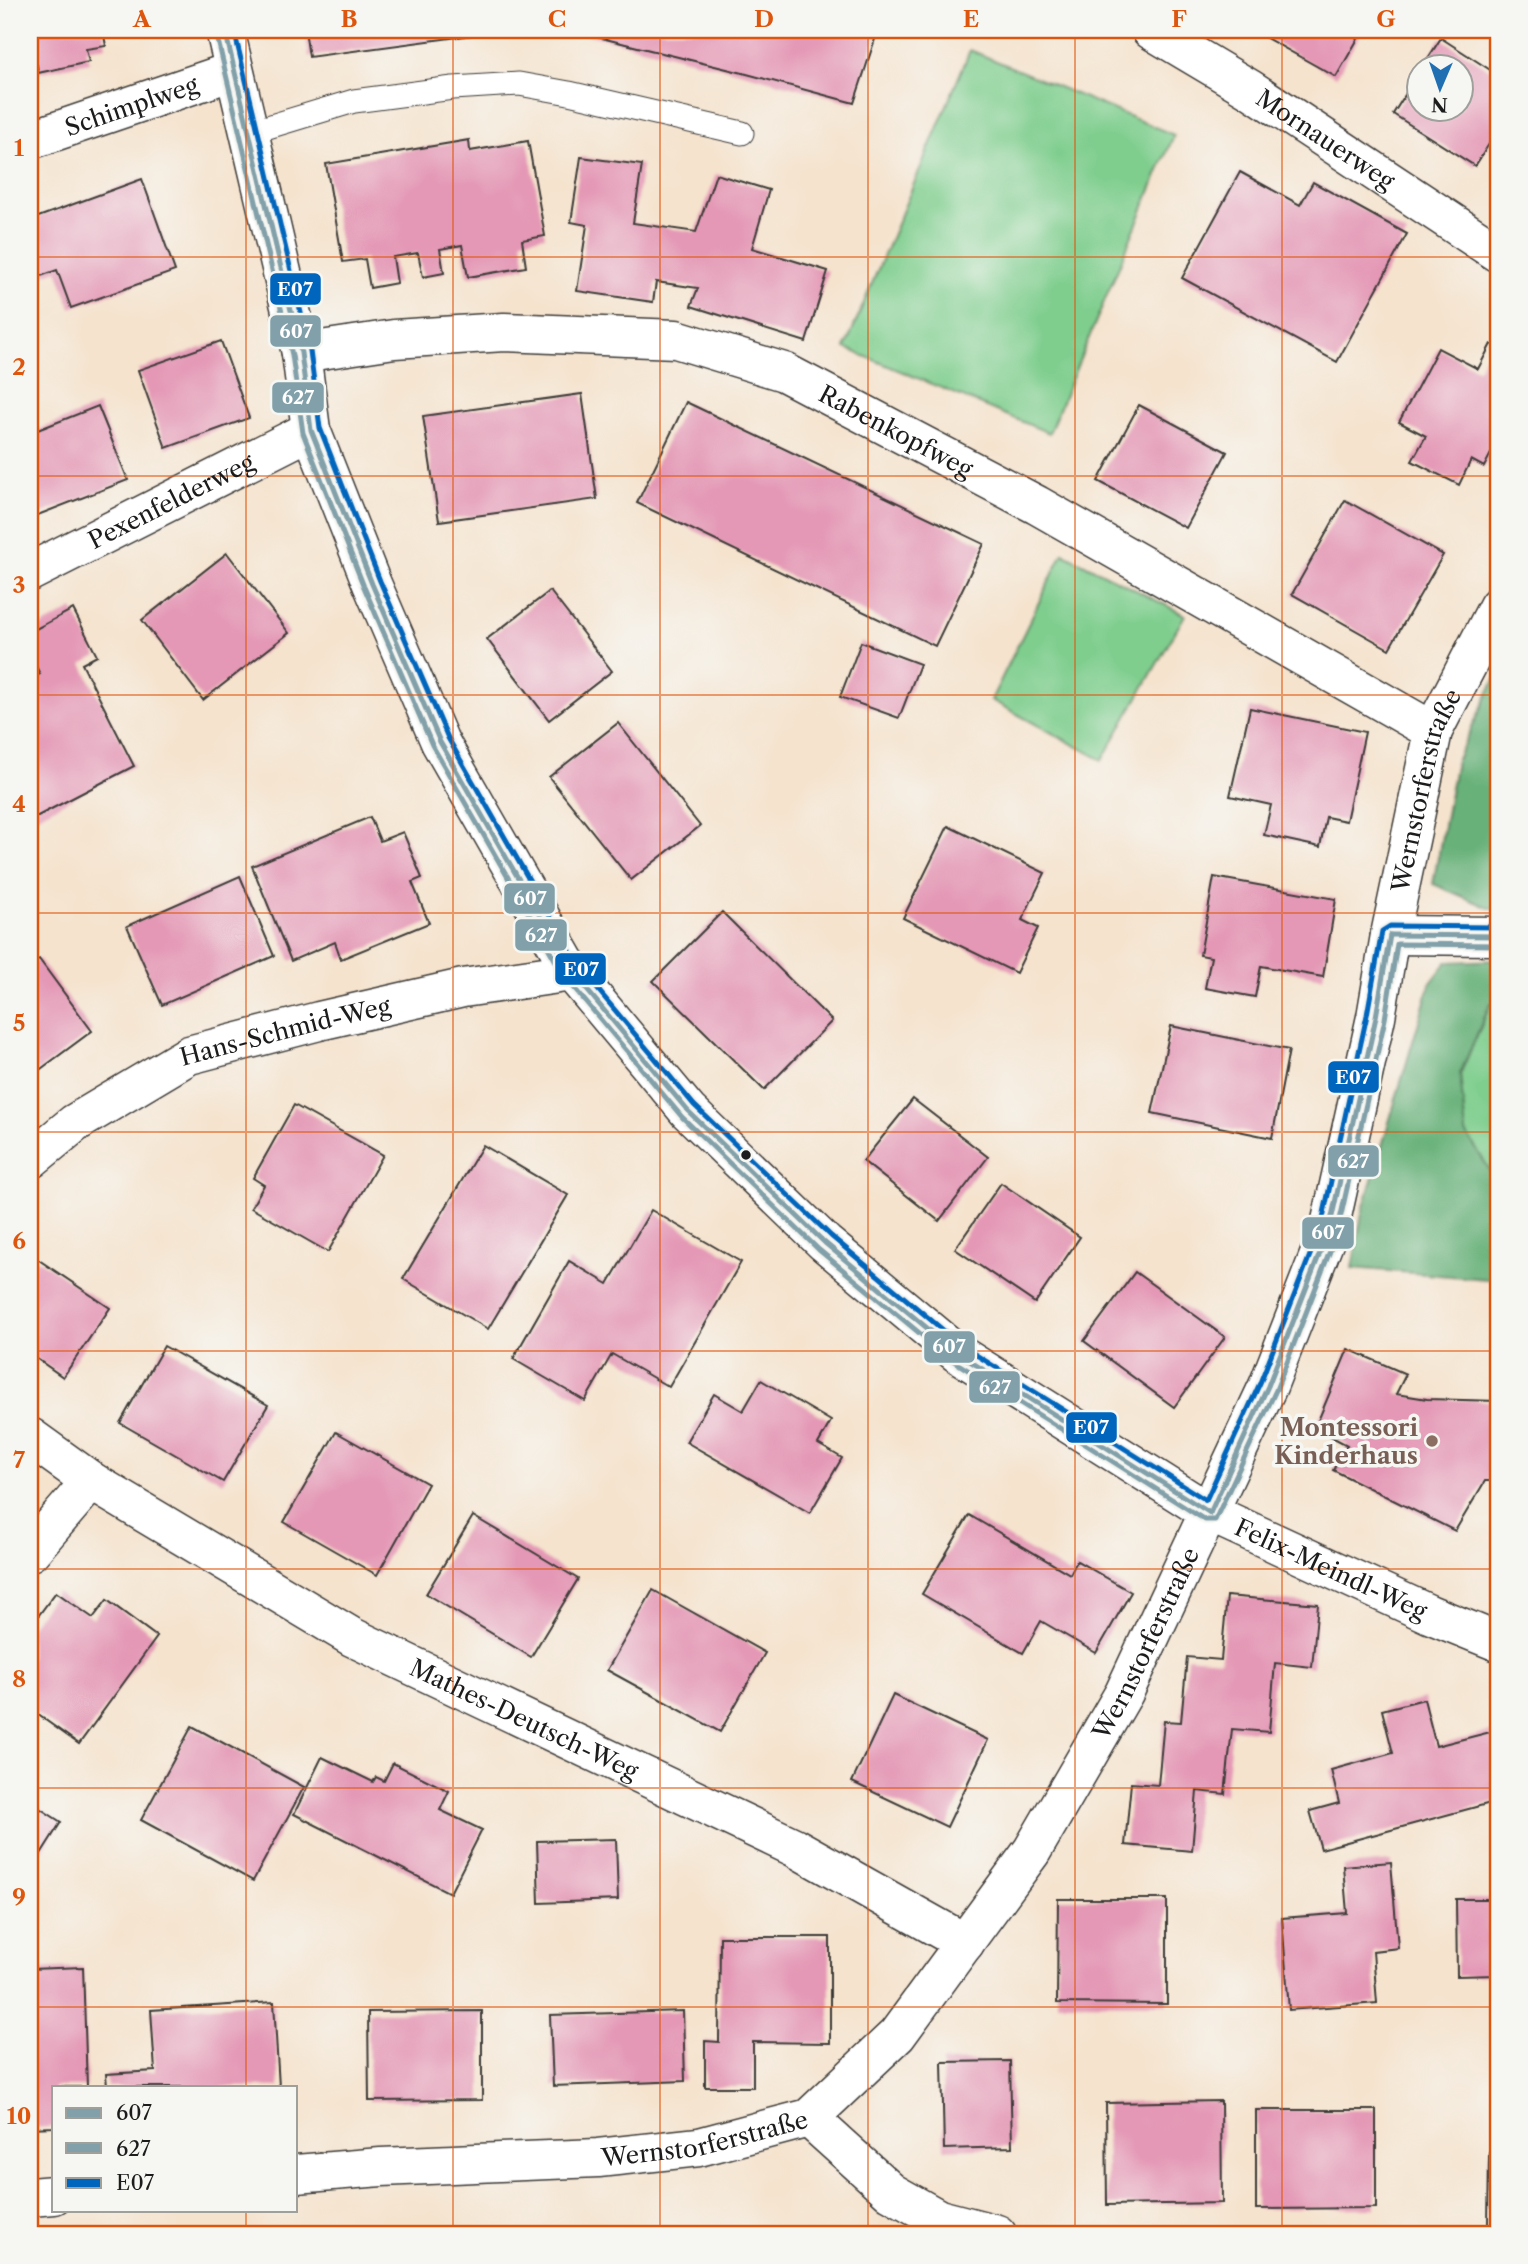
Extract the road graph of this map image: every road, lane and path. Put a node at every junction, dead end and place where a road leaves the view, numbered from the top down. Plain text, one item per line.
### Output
1 (225, 30) edge
2 (1151, 30) edge
3 (233, 71) junction
4 (248, 133) junction
5 (741, 133) dead end
6 (30, 140) edge
7 (1498, 253) edge
8 (301, 353) junction
9 (311, 430) junction
10 (30, 572) edge
11 (1498, 606) edge
12 (1433, 731) junction
13 (1390, 935) junction
14 (1498, 936) edge
15 (572, 972) junction
16 (30, 1160) edge
17 (30, 1437) edge
18 (91, 1481) junction
19 (1210, 1513) junction
20 (30, 1552) edge
21 (1498, 1642) edge
22 (965, 1943) junction
23 (808, 2118) junction
24 (298, 2174) edge
25 (52, 2195) edge
26 (30, 2197) edge
27 (997, 2234) edge

1 - 3 street, Felix-Meindl-Weg
2 - 7 street, Mornauerweg
3 - 4 street, Felix-Meindl-Weg
3 - 6 street, Schimplweg
4 - 5 lane
4 - 8 street, Felix-Meindl-Weg
8 - 9 street, Felix-Meindl-Weg
8 - 12 street, Rabenkopfweg
9 - 10 street, Pexenfelderweg
9 - 15 street, Felix-Meindl-Weg
11 - 12 street, Wernstorferstraße
12 - 13 street, Wernstorferstraße
13 - 14 street
13 - 19 street, Wernstorferstraße
15 - 16 street, Hans-Schmid-Weg
15 - 19 street, Felix-Meindl-Weg
17 - 18 street, Mathes-Deutsch-Weg
18 - 20 street
18 - 22 street, Mathes-Deutsch-Weg
19 - 21 street, Felix-Meindl-Weg
19 - 22 street, Wernstorferstraße
22 - 23 street, Wernstorferstraße
23 - 24 street, Wernstorferstraße
23 - 27 street
25 - 26 street

